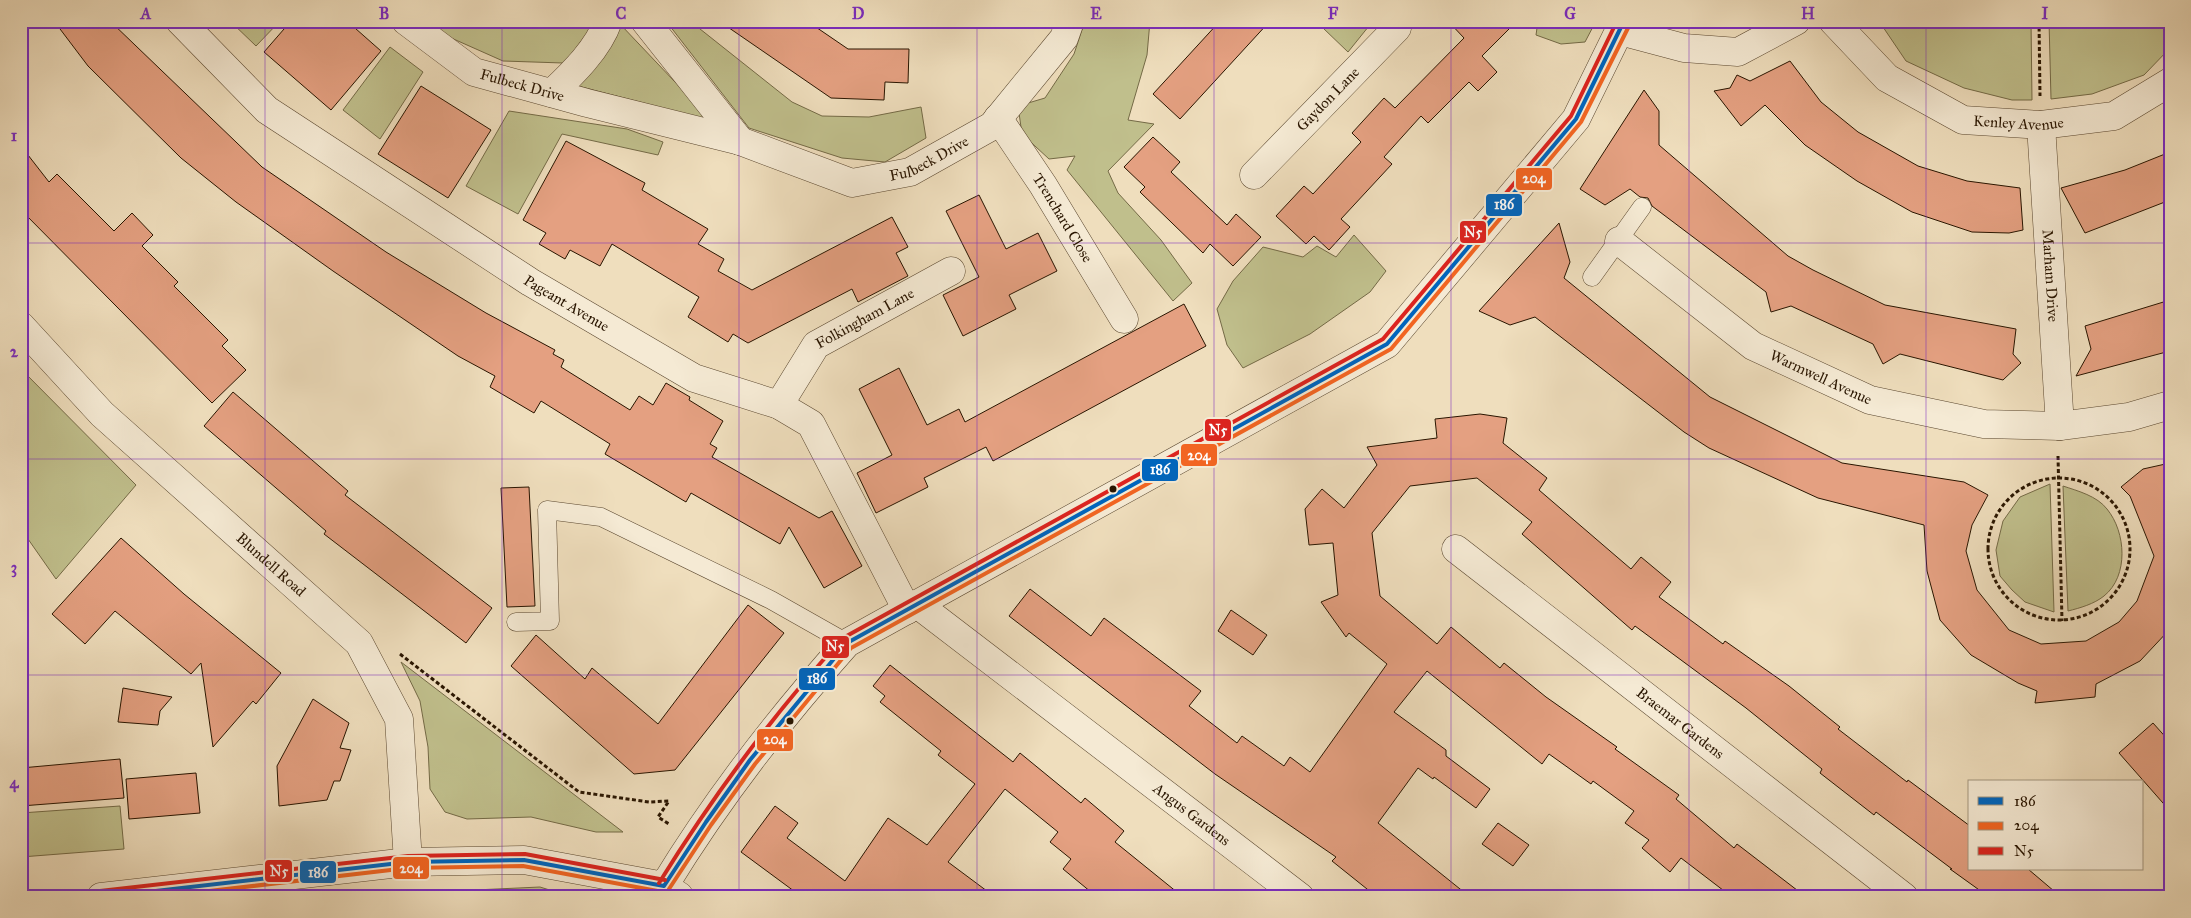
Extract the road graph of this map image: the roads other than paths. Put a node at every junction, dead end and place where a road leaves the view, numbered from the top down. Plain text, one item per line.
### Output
1 (180, 21) edge
2 (406, 21) edge
3 (608, 21) edge
4 (645, 21) edge
5 (1070, 21) edge
6 (1398, 21) edge
7 (1796, 21) edge
8 (1833, 21) edge
9 (1622, 26) edge
10 (2170, 82) edge
11 (552, 93) junction
12 (998, 118) junction
13 (2041, 125) junction
14 (740, 141) junction
15 (1254, 175) dead end
16 (1642, 207) dead end
17 (1619, 241) junction
18 (951, 271) dead end
19 (1592, 277) dead end
20 (1124, 318) dead end
21 (21, 326) edge
22 (779, 405) junction
23 (2170, 406) edge
24 (2060, 426) junction
25 (1456, 549) dead end
26 (912, 607) junction
27 (516, 622) dead end
28 (847, 643) junction
29 (408, 862) junction
30 (672, 891) edge
31 (101, 897) edge
32 (1300, 897) edge
33 (1904, 897) edge

1 - 22 street, Pageant Avenue
2 - 11 street, Fulbeck Drive
3 - 11 street
4 - 14 street
5 - 12 street, Fulbeck Drive
6 - 15 street, Gaydon Lane
7 - 9 street
8 - 13 street, Kenley Avenue
9 - 26 street
10 - 13 street, Kenley Avenue
11 - 14 street, Fulbeck Drive
12 - 14 street, Fulbeck Drive
12 - 20 street, Trenchard Close
13 - 24 street, Marham Drive
16 - 17 lane
17 - 19 lane
17 - 24 street, Warmwell Avenue
18 - 22 street, Folkingham Lane
21 - 29 street, Blundell Road
22 - 26 street, Pageant Avenue
23 - 24 street, Warmwell Avenue
25 - 33 street, Braemar Gardens
26 - 28 street
26 - 32 street, Angus Gardens
27 - 28 lane
28 - 30 street
29 - 30 street
29 - 31 street

